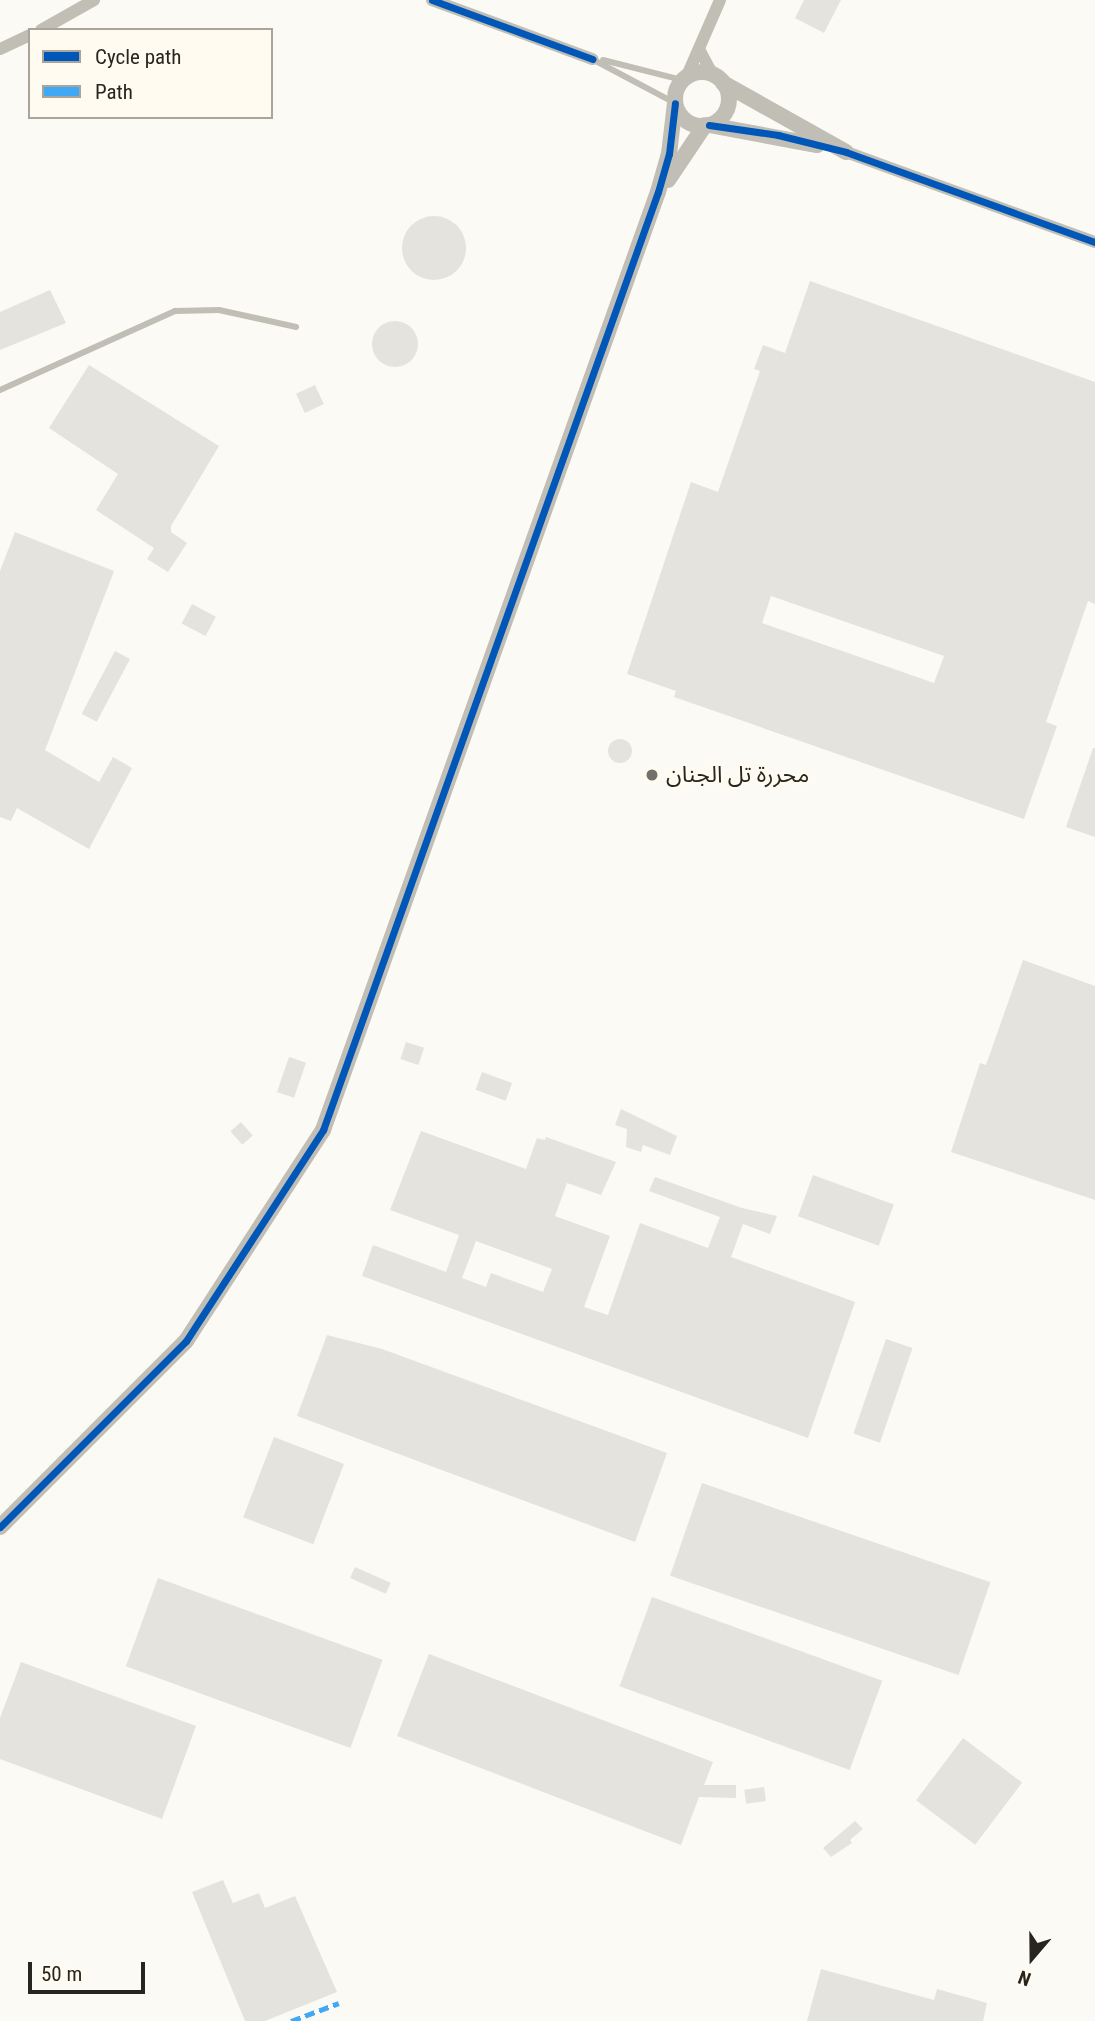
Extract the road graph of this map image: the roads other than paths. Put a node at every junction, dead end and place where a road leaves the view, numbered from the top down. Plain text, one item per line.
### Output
1 (94, 0) edge
2 (432, 0) edge
3 (720, 0) edge
4 (45, 28) edge
5 (28, 36) edge
6 (0, 49) edge
7 (699, 49) junction
8 (592, 59) junction
9 (684, 79) junction
10 (718, 79) junction
11 (675, 103) junction
12 (707, 125) junction
13 (846, 152) junction
14 (658, 192) junction
15 (1095, 242) edge
16 (296, 327) dead end
17 (0, 390) edge
18 (0, 1527) edge

1 - 4 street
2 - 8 street
3 - 7 street
5 - 6 street
7 - 9 street
7 - 10 street
8 - 9 lane
8 - 11 lane
9 - 10 street
9 - 11 street
10 - 12 street
10 - 13 street
11 - 12 street
11 - 14 street
12 - 13 street
12 - 14 street
13 - 15 street
14 - 18 street
16 - 17 lane

